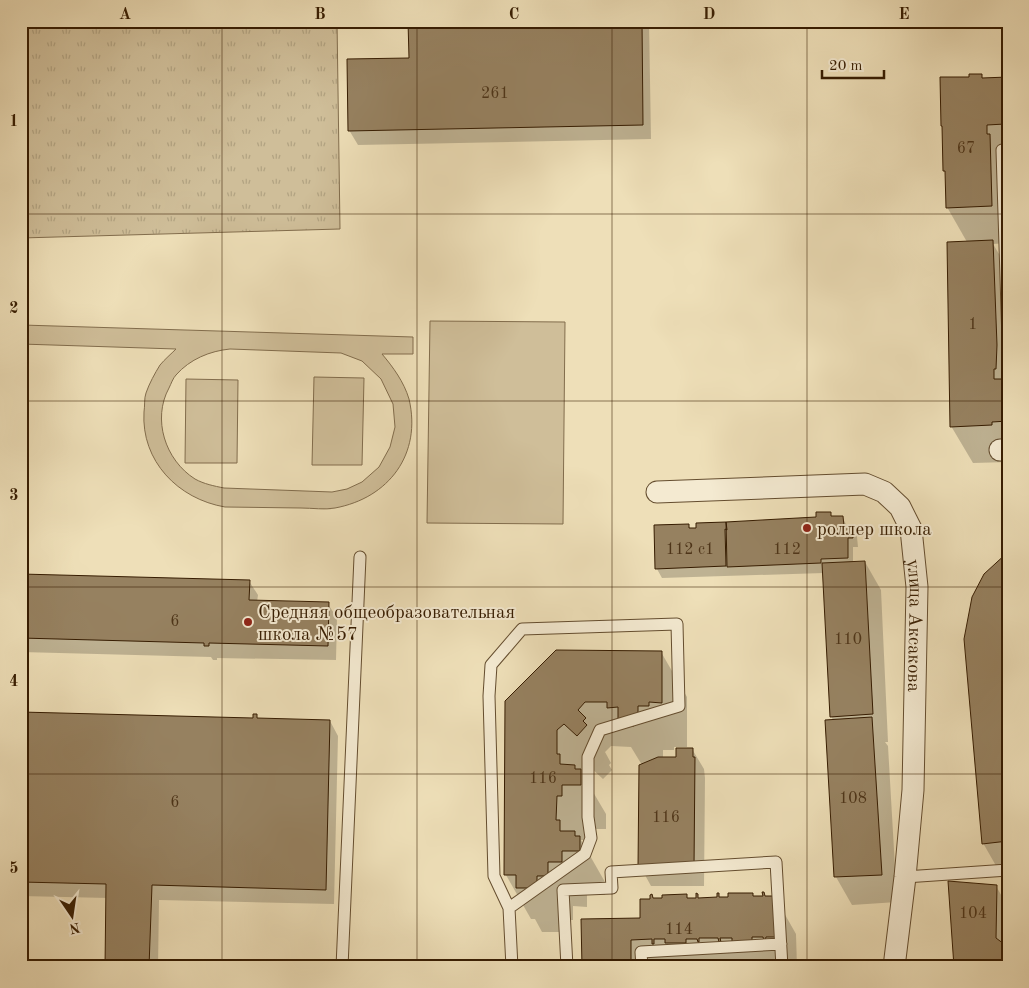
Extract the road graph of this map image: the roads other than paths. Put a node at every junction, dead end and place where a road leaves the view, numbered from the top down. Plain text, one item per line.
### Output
1 (1008, 150) edge
2 (1008, 341) edge
3 (657, 492) dead end
4 (360, 557) dead end
5 (1008, 870) edge
6 (905, 877) junction
7 (509, 908) junction
8 (781, 944) junction
9 (342, 967) edge
10 (512, 967) edge
11 (567, 967) edge
12 (642, 967) edge
13 (782, 967) edge
14 (894, 967) edge

1 - 2 lane
3 - 6 street, улица Аксакова
4 - 9 lane
5 - 6 lane
6 - 14 street, улица Аксакова
7 - 7 lane
7 - 10 lane
8 - 11 lane
8 - 12 lane
8 - 13 lane

